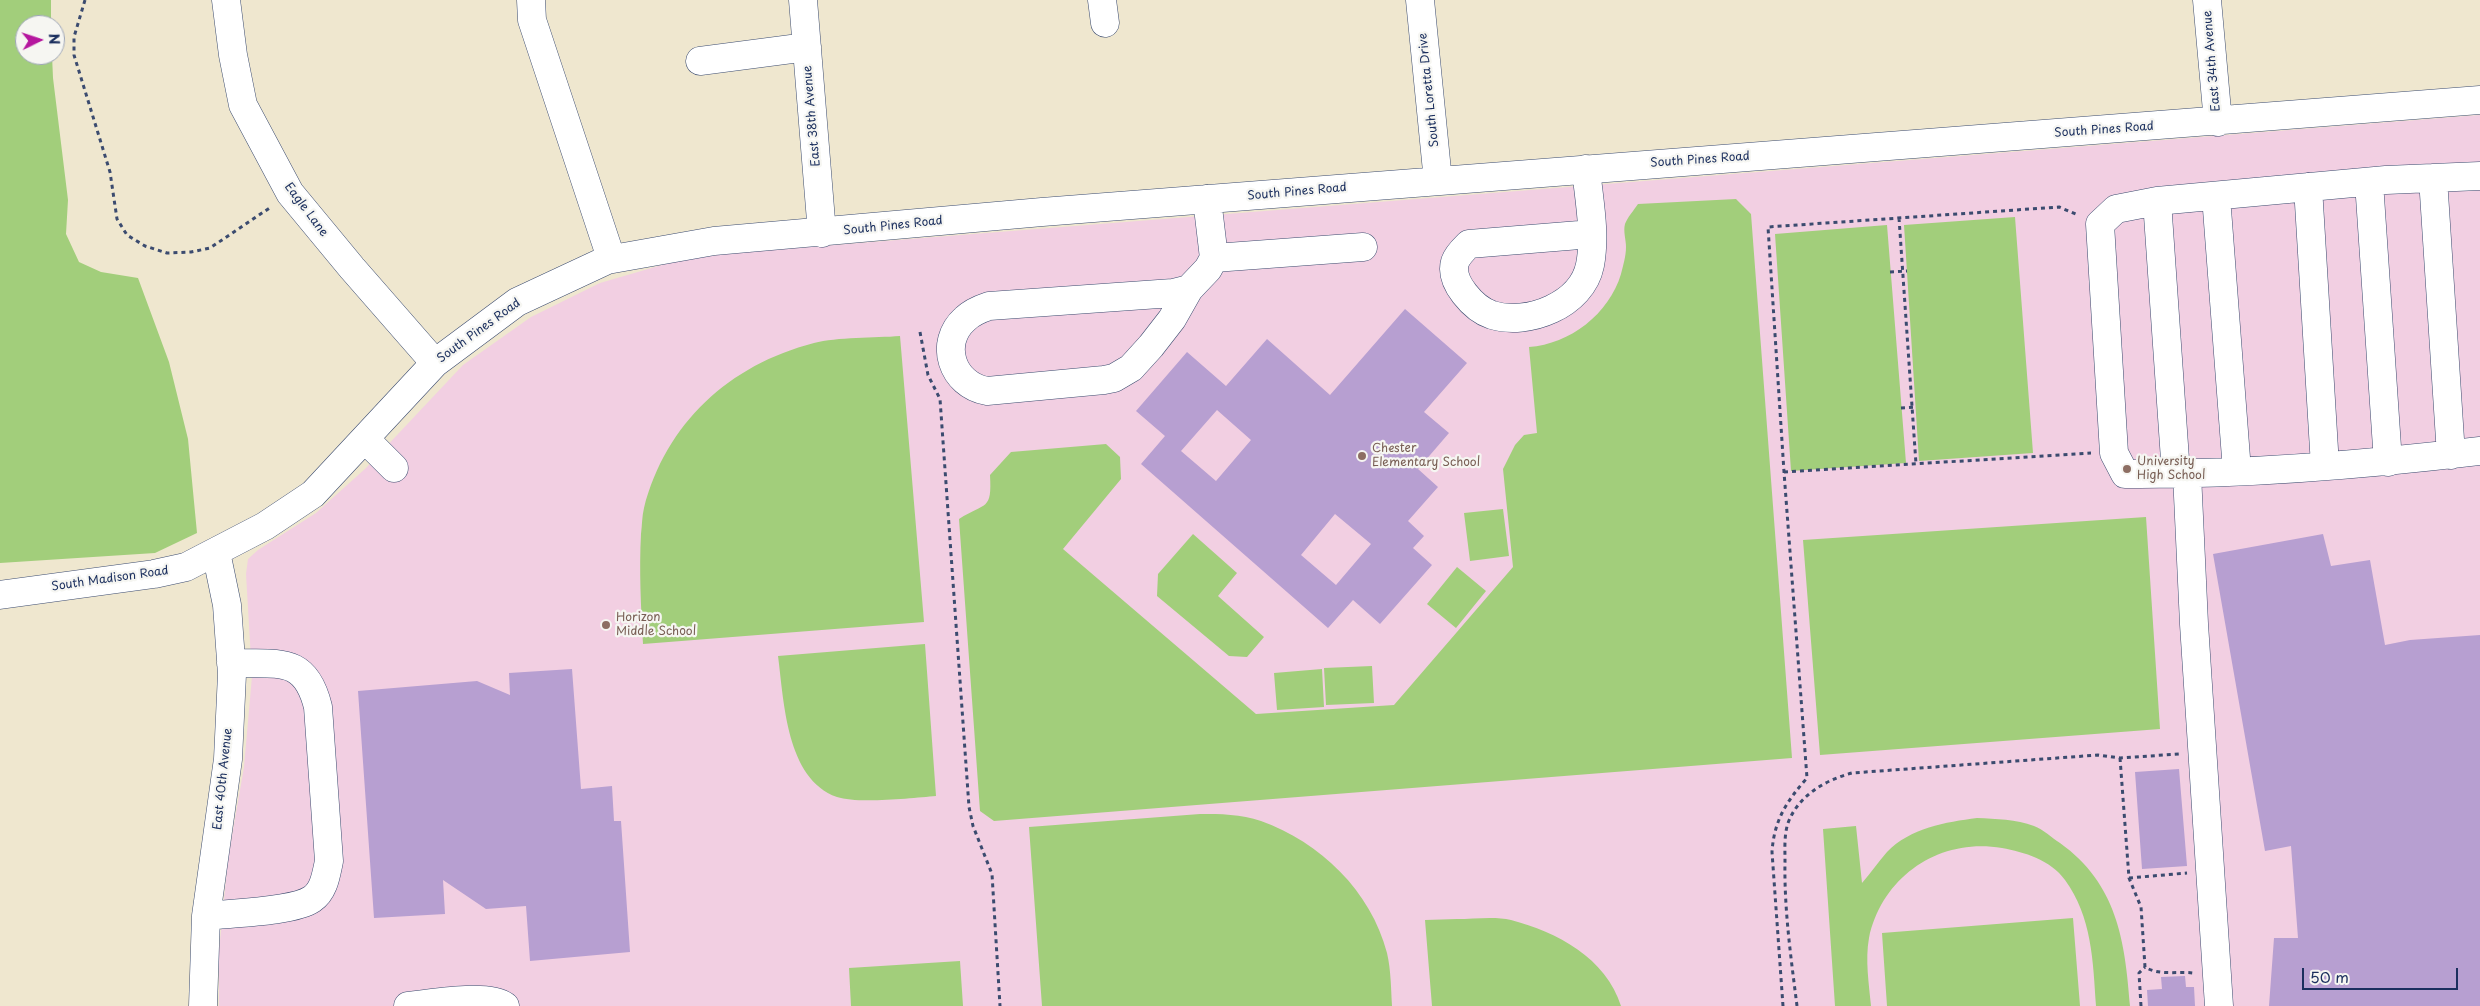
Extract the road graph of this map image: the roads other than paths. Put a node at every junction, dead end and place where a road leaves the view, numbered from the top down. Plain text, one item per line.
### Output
1 (226, 0) edge
2 (531, 0) edge
3 (803, 0) edge
4 (1420, 0) edge
5 (2207, 0) edge
6 (807, 48) junction
7 (700, 61) dead end
8 (2480, 100) edge
9 (2218, 122) junction
10 (1586, 169) junction
11 (2480, 176) edge
12 (2433, 178) junction
13 (1438, 181) junction
14 (2369, 182) junction
15 (2308, 187) junction
16 (2216, 196) junction
17 (1208, 199) junction
18 (2157, 201) junction
19 (822, 233) junction
20 (1592, 234) junction
21 (1364, 247) dead end
22 (1214, 258) junction
23 (607, 260) junction
24 (1189, 289) junction
25 (435, 363) junction
26 (364, 439) junction
27 (2480, 451) edge
28 (2452, 455) junction
29 (2388, 462) junction
30 (2325, 466) junction
31 (394, 468) dead end
32 (2237, 471) junction
33 (2182, 474) junction
34 (216, 552) junction
35 (0, 594) edge
36 (231, 663) junction
37 (206, 916) junction
38 (202, 1006) edge
39 (408, 1006) edge
40 (505, 1006) edge
41 (2219, 1006) edge

1 - 25 street, Eagle Lane
2 - 23 street
3 - 6 street, East 38th Avenue
4 - 13 street, South Loretta Drive
5 - 9 street, East 34th Avenue
6 - 7 street
6 - 19 street, East 38th Avenue
8 - 9 street, South Pines Road
9 - 10 street, South Pines Road
10 - 13 street, South Pines Road
10 - 20 street
11 - 12 street
12 - 14 street
12 - 28 street
13 - 17 street, South Pines Road
14 - 15 street
14 - 29 street
15 - 16 street
15 - 30 street
16 - 18 street
16 - 32 street
17 - 19 street, South Pines Road
17 - 22 street
18 - 33 street
18 - 33 street
19 - 23 street, South Pines Road
20 - 20 street
21 - 22 street
22 - 24 street
23 - 25 street, South Pines Road
24 - 24 street
25 - 26 street, South Pines Road
26 - 31 street
26 - 34 street, South Pines Road
27 - 28 street
28 - 29 street
29 - 30 street
30 - 32 street
32 - 33 street
33 - 41 street
34 - 35 street, South Madison Road
34 - 36 street, East 40th Avenue
36 - 37 street, East 40th Avenue
36 - 37 street
37 - 38 street, East 40th Avenue
39 - 40 street

